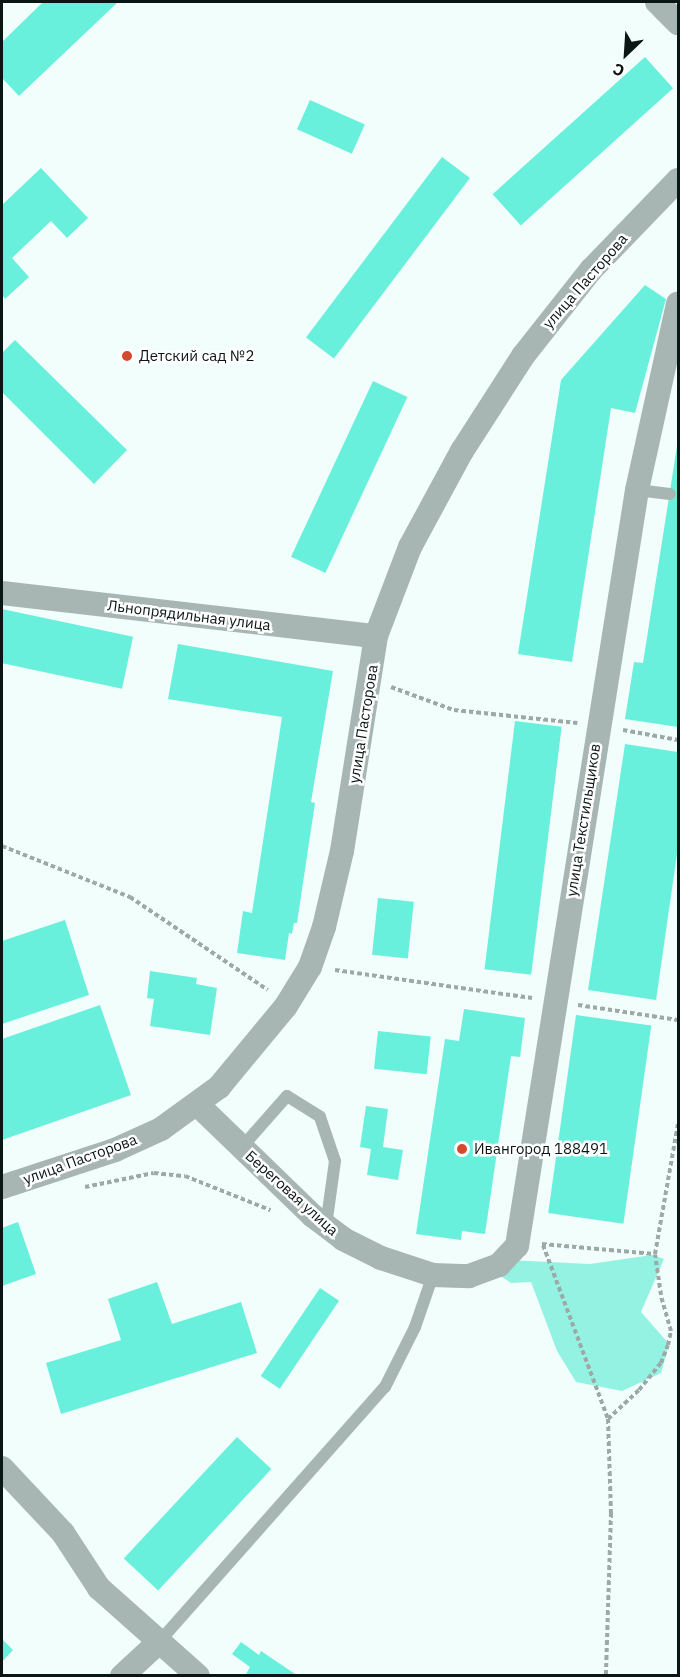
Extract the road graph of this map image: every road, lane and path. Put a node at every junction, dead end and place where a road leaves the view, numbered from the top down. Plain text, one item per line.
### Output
1 (657, 2) edge
2 (678, 23) edge
3 (678, 180) edge
4 (678, 303) edge
5 (637, 489) junction
6 (670, 494) dead end
7 (2, 593) edge
8 (376, 636) junction
9 (370, 679) junction
10 (597, 725) junction
11 (678, 740) edge
12 (2, 846) edge
13 (310, 967) junction
14 (555, 1001) junction
15 (286, 1006) junction
16 (678, 1020) edge
17 (197, 1104) junction
18 (678, 1124) edge
19 (242, 1148) junction
20 (2, 1187) edge
21 (78, 1187) dead end
22 (280, 1213) dead end
23 (326, 1226) junction
24 (542, 1244) junction
25 (518, 1246) junction
26 (655, 1254) junction
27 (433, 1275) junction
28 (608, 1419) junction
29 (2, 1468) edge
30 (159, 1642) junction
31 (122, 1676) edge
32 (198, 1676) edge
33 (606, 1676) edge

1 - 2 street
3 - 8 street, улица Пасторова
4 - 5 street, улица Текстильщиков
5 - 6 lane
5 - 10 street, улица Текстильщиков
7 - 8 street, Льнопрядильная улица
8 - 9 street, улица Пасторова
9 - 10 path
9 - 13 street, улица Пасторова
10 - 11 path
10 - 14 street, улица Текстильщиков
12 - 15 path
13 - 14 path
13 - 15 street, улица Пасторова
14 - 16 path
14 - 25 street, улица Текстильщиков
15 - 17 street, улица Пасторова
17 - 19 street, Береговая улица
17 - 20 street, улица Пасторова
18 - 26 path
19 - 23 street, Береговая улица
19 - 23 lane
21 - 22 path
23 - 27 street, Береговая улица
24 - 25 path
24 - 26 path
24 - 28 path
25 - 27 street
26 - 28 path
27 - 30 lane
28 - 33 path
29 - 30 street
30 - 31 street
30 - 32 street

